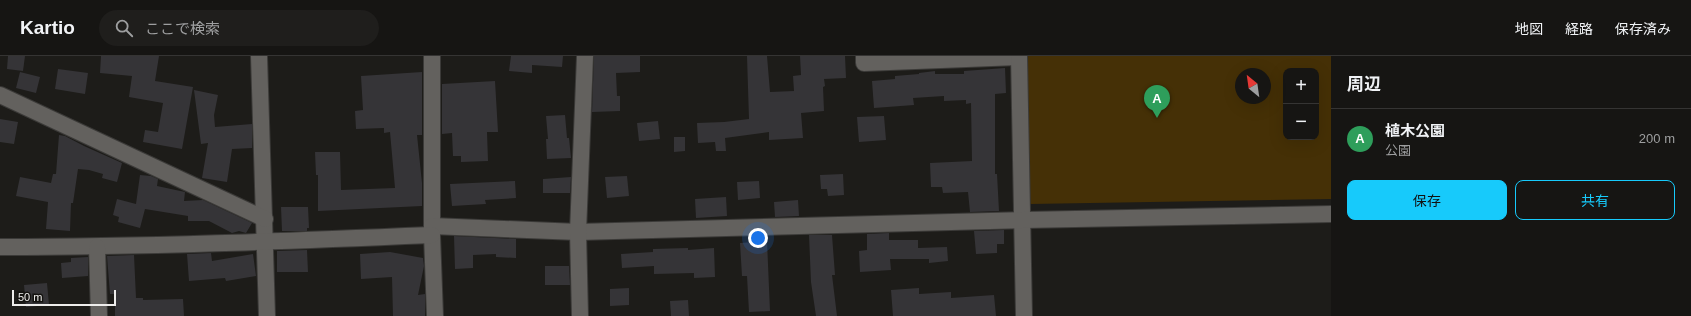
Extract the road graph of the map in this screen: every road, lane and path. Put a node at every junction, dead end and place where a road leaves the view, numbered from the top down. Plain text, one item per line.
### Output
1 (259, 56) edge
2 (432, 56) edge
3 (585, 56) edge
4 (864, 56) edge
5 (1019, 56) edge
6 (0, 95) edge
7 (1331, 214) edge
8 (265, 219) junction
9 (1023, 220) junction
10 (432, 231) junction
11 (578, 232) junction
12 (265, 242) junction
13 (0, 247) edge
14 (97, 247) junction
15 (100, 316) edge
16 (267, 316) edge
17 (435, 316) edge
18 (580, 316) edge
19 (1024, 316) edge

1 - 8 street
2 - 10 street
3 - 11 street
4 - 5 street
5 - 9 street
6 - 8 street
7 - 9 street
8 - 12 street
9 - 11 street
9 - 19 street
10 - 11 street
10 - 12 street
10 - 17 street
11 - 18 street
12 - 14 street
12 - 16 street
13 - 14 street
14 - 15 street

